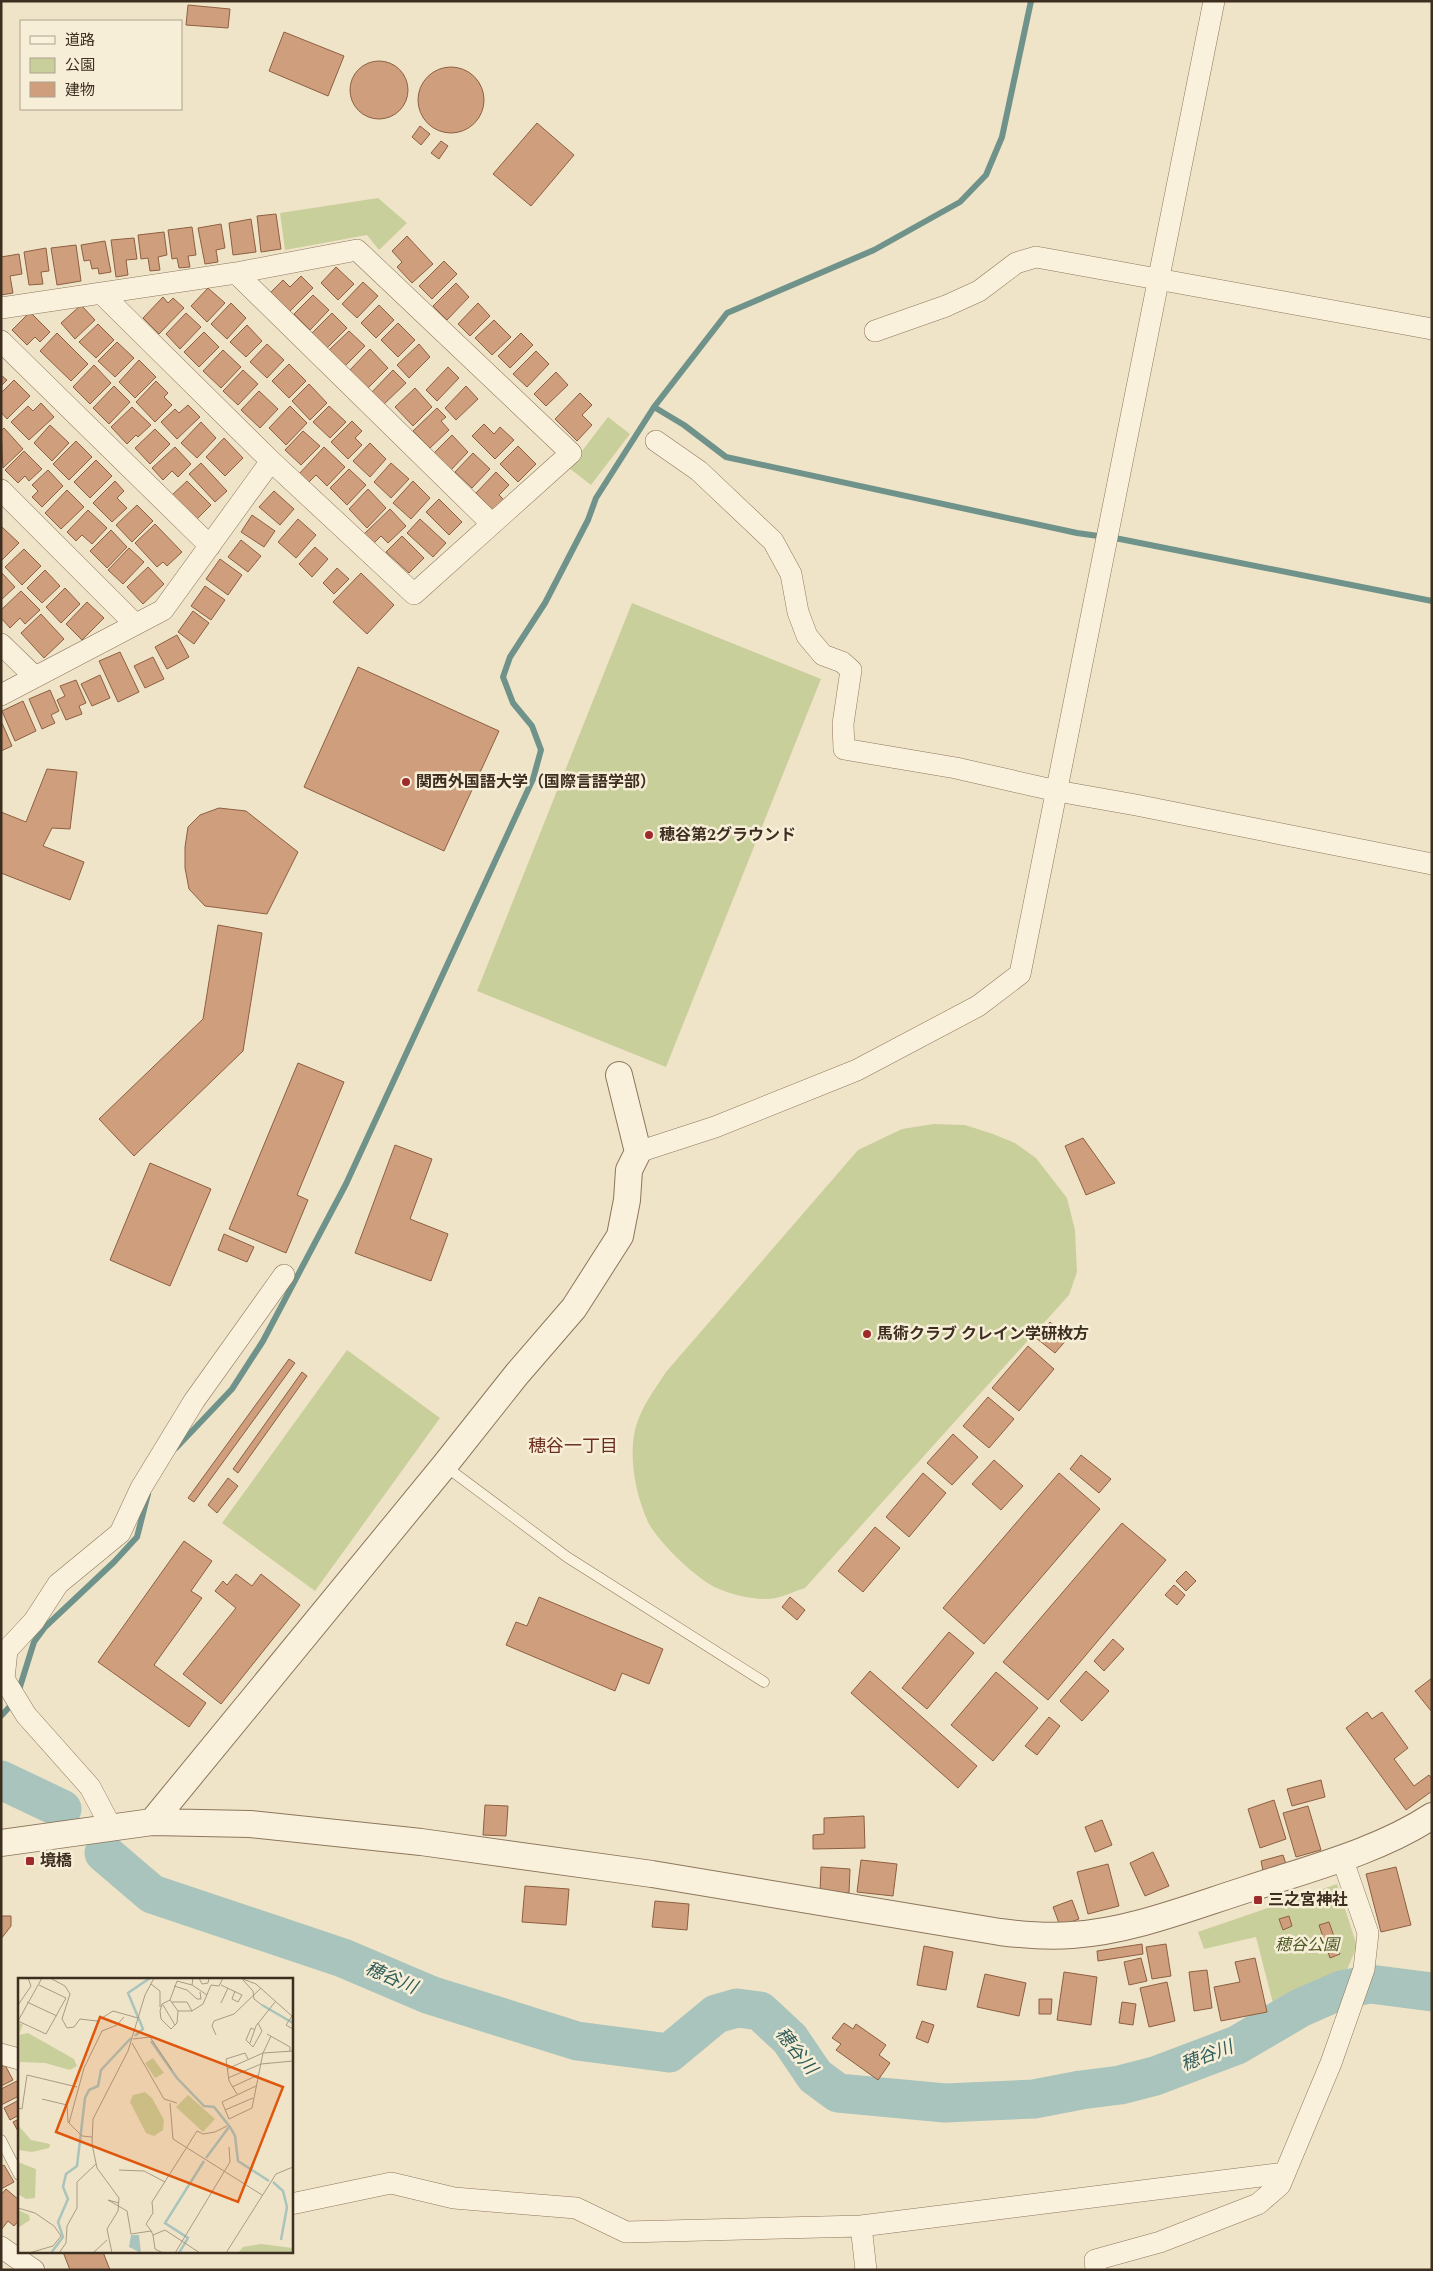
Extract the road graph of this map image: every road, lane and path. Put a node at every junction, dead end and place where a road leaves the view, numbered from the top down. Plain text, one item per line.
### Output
1 (1214, 1) edge
2 (236, 273) junction
3 (1157, 278) junction
4 (102, 294) junction
5 (1, 308) edge
6 (1432, 329) edge
7 (875, 331) dead end
8 (1, 341) edge
9 (656, 441) dead end
10 (271, 462) junction
11 (1, 490) edge
12 (492, 524) junction
13 (210, 546) junction
14 (136, 624) junction
15 (1, 644) edge
16 (35, 677) junction
17 (1, 695) edge
18 (1057, 792) junction
19 (1432, 864) edge
20 (618, 1075) dead end
21 (638, 1152) junction
22 (284, 1275) dead end
23 (444, 1466) junction
24 (764, 1682) dead end
25 (1432, 1816) edge
26 (152, 1822) junction
27 (111, 1827) junction
28 (1, 1842) edge
29 (1342, 1858) junction
30 (1, 2054) edge
31 (18, 2059) edge
32 (1, 2140) edge
33 (18, 2173) edge
34 (1285, 2173) junction
35 (292, 2204) edge
36 (861, 2226) junction
37 (1, 2247) edge
38 (34, 2270) edge
39 (866, 2270) edge
40 (1096, 2270) edge

1 - 3 street
2 - 4 street
2 - 12 street
2 - 12 street
3 - 6 street
3 - 7 street
3 - 18 street
4 - 5 street
4 - 10 street
8 - 13 street
9 - 18 street
10 - 12 street
10 - 13 street
11 - 14 street
13 - 14 street
14 - 16 street
15 - 16 street
16 - 17 street
18 - 19 street
18 - 21 street
20 - 21 street
21 - 23 street
22 - 27 street
23 - 24 lane
23 - 26 street
25 - 29 street
26 - 27 street
26 - 29 street
27 - 28 street
29 - 34 street
30 - 31 street
32 - 33 lane
34 - 36 street
34 - 40 street
35 - 36 street
36 - 39 street
37 - 38 street

